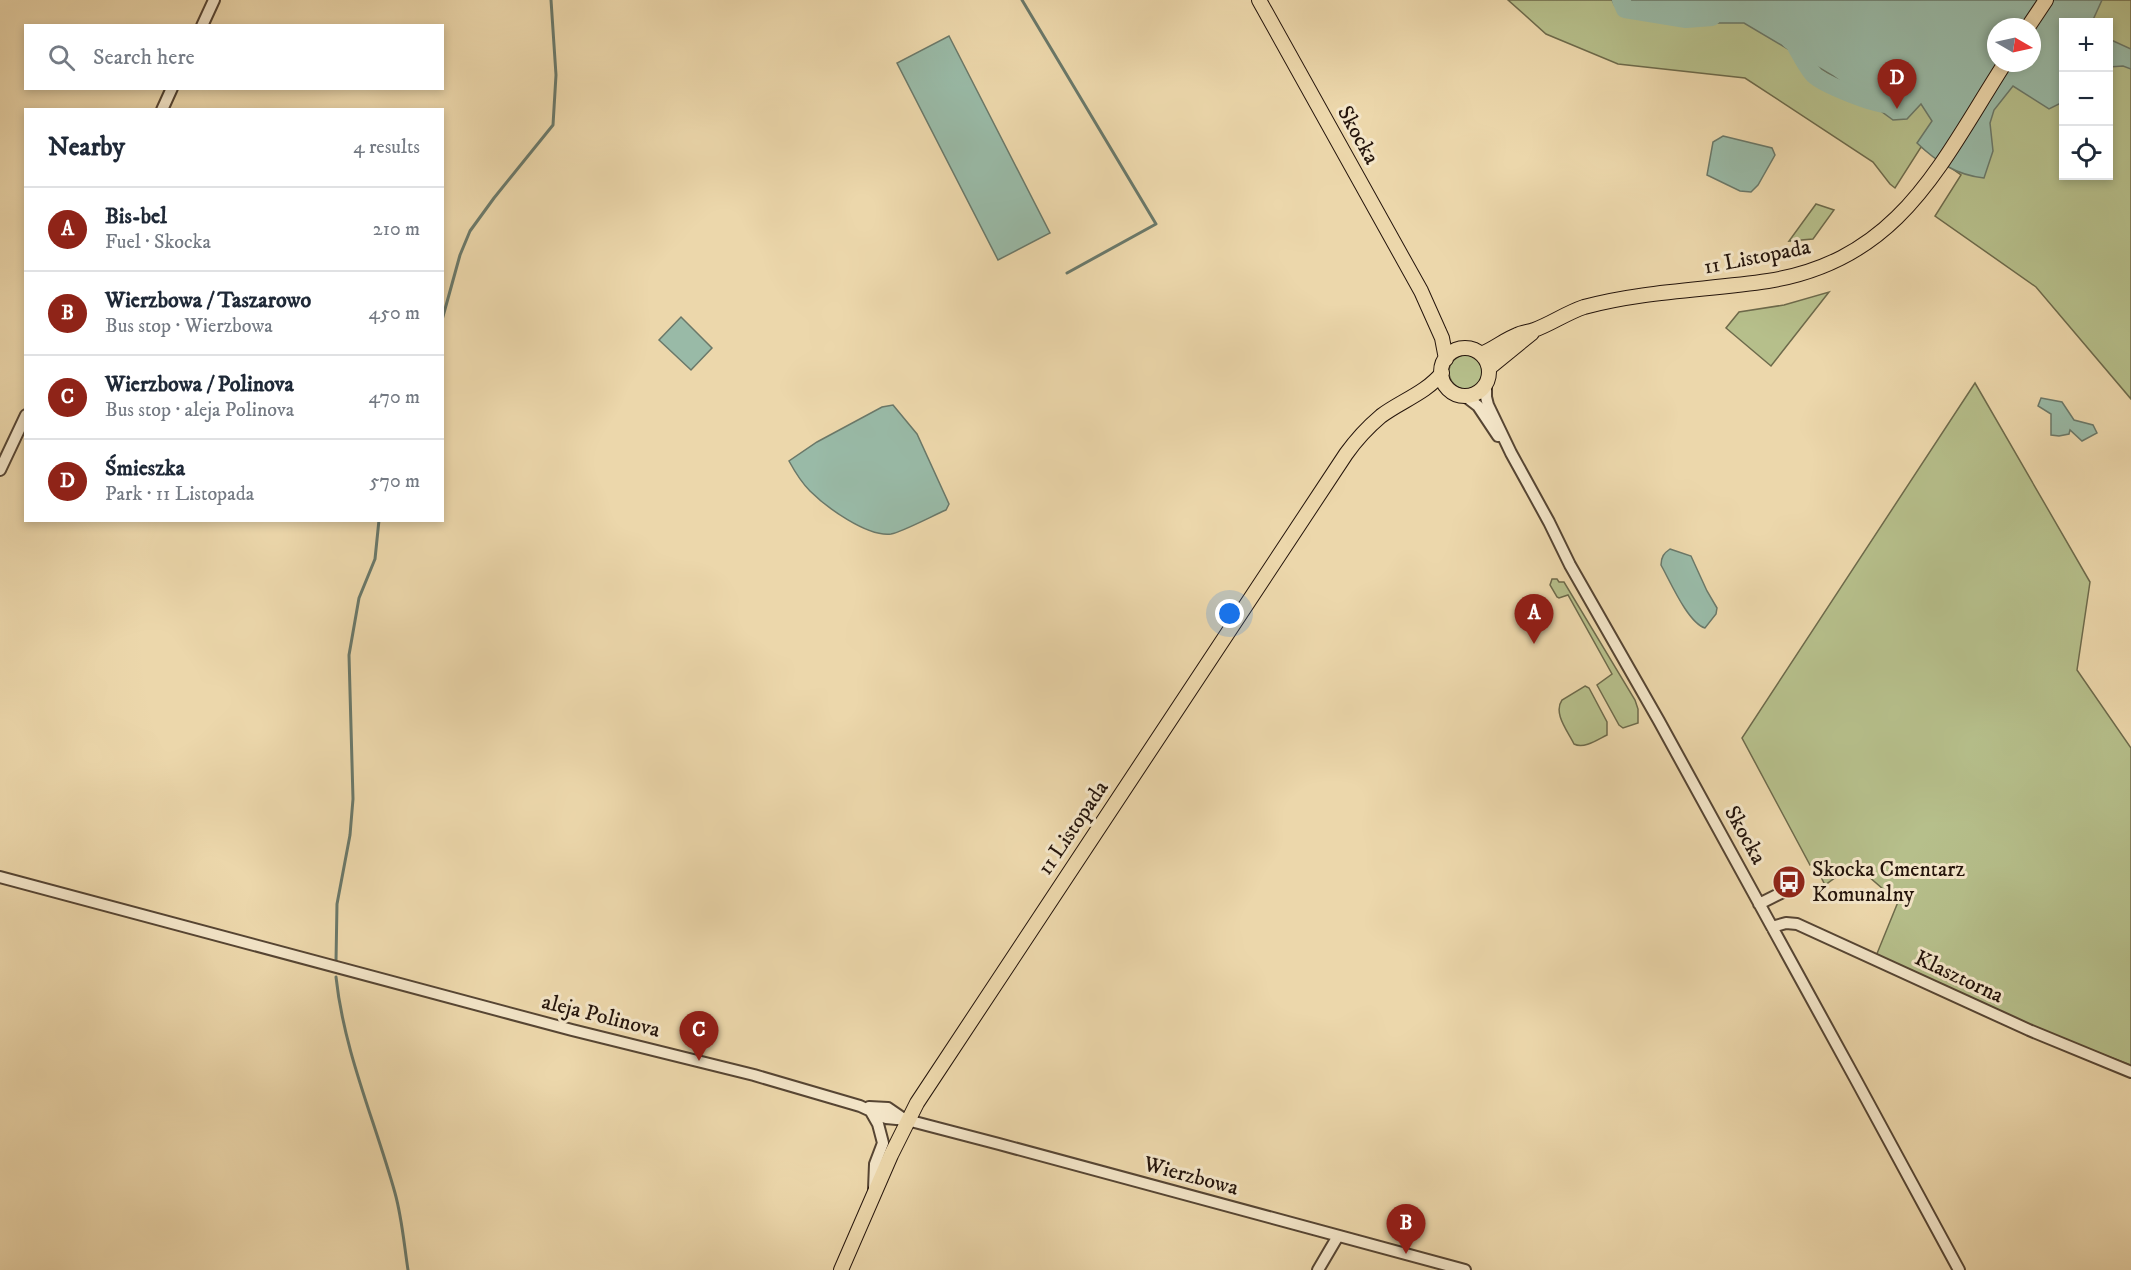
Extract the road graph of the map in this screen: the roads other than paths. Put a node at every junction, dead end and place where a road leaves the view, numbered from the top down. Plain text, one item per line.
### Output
1 (214, 0) edge
2 (1259, 0) edge
3 (2046, 0) edge
4 (2034, 18) edge
5 (203, 24) edge
6 (1999, 72) edge
7 (171, 90) edge
8 (163, 108) edge
9 (1420, 291) junction
10 (1535, 329) junction
11 (1465, 348) junction
12 (1481, 354) junction
13 (1446, 359) junction
14 (1489, 368) junction
15 (1442, 373) junction
16 (1486, 384) junction
17 (1458, 393) junction
18 (24, 419) edge
19 (1370, 427) junction
20 (1511, 453) junction
21 (0, 470) edge
22 (0, 877) edge
23 (1781, 893) dead end
24 (1759, 904) junction
25 (1772, 927) junction
26 (2131, 1072) edge
27 (865, 1108) junction
28 (907, 1120) junction
29 (874, 1193) junction
30 (1338, 1236) junction
31 (841, 1270) edge
32 (1318, 1270) edge
33 (1465, 1270) edge
34 (1959, 1270) edge

1 - 5 street
2 - 9 main road, Skocka
3 - 4 main road
6 - 10 main road, 11 Listopada
7 - 8 street
9 - 11 main road, Skocka
9 - 13 main road, Skocka
10 - 12 main road, 11 Listopada
10 - 14 main road, 11 Listopada
11 - 12 main road
11 - 13 main road
12 - 14 main road
13 - 15 main road
14 - 16 main road
15 - 17 main road
15 - 19 main road, 11 Listopada
16 - 17 main road
16 - 20 street, Skocka
17 - 19 main road, 11 Listopada
17 - 20 street, Skocka
18 - 21 street
19 - 28 main road, 11 Listopada
20 - 24 street, Skocka
22 - 27 street, aleja Polinova
23 - 24 street
24 - 25 street, Skocka
25 - 26 street, Klasztorna
25 - 34 street, Skocka
27 - 28 street, aleja Polinova
27 - 29 street
28 - 29 main road, 11 Listopada
28 - 30 street, Wierzbowa
29 - 31 main road, 11 Listopada
30 - 32 street
30 - 33 street, Wierzbowa

